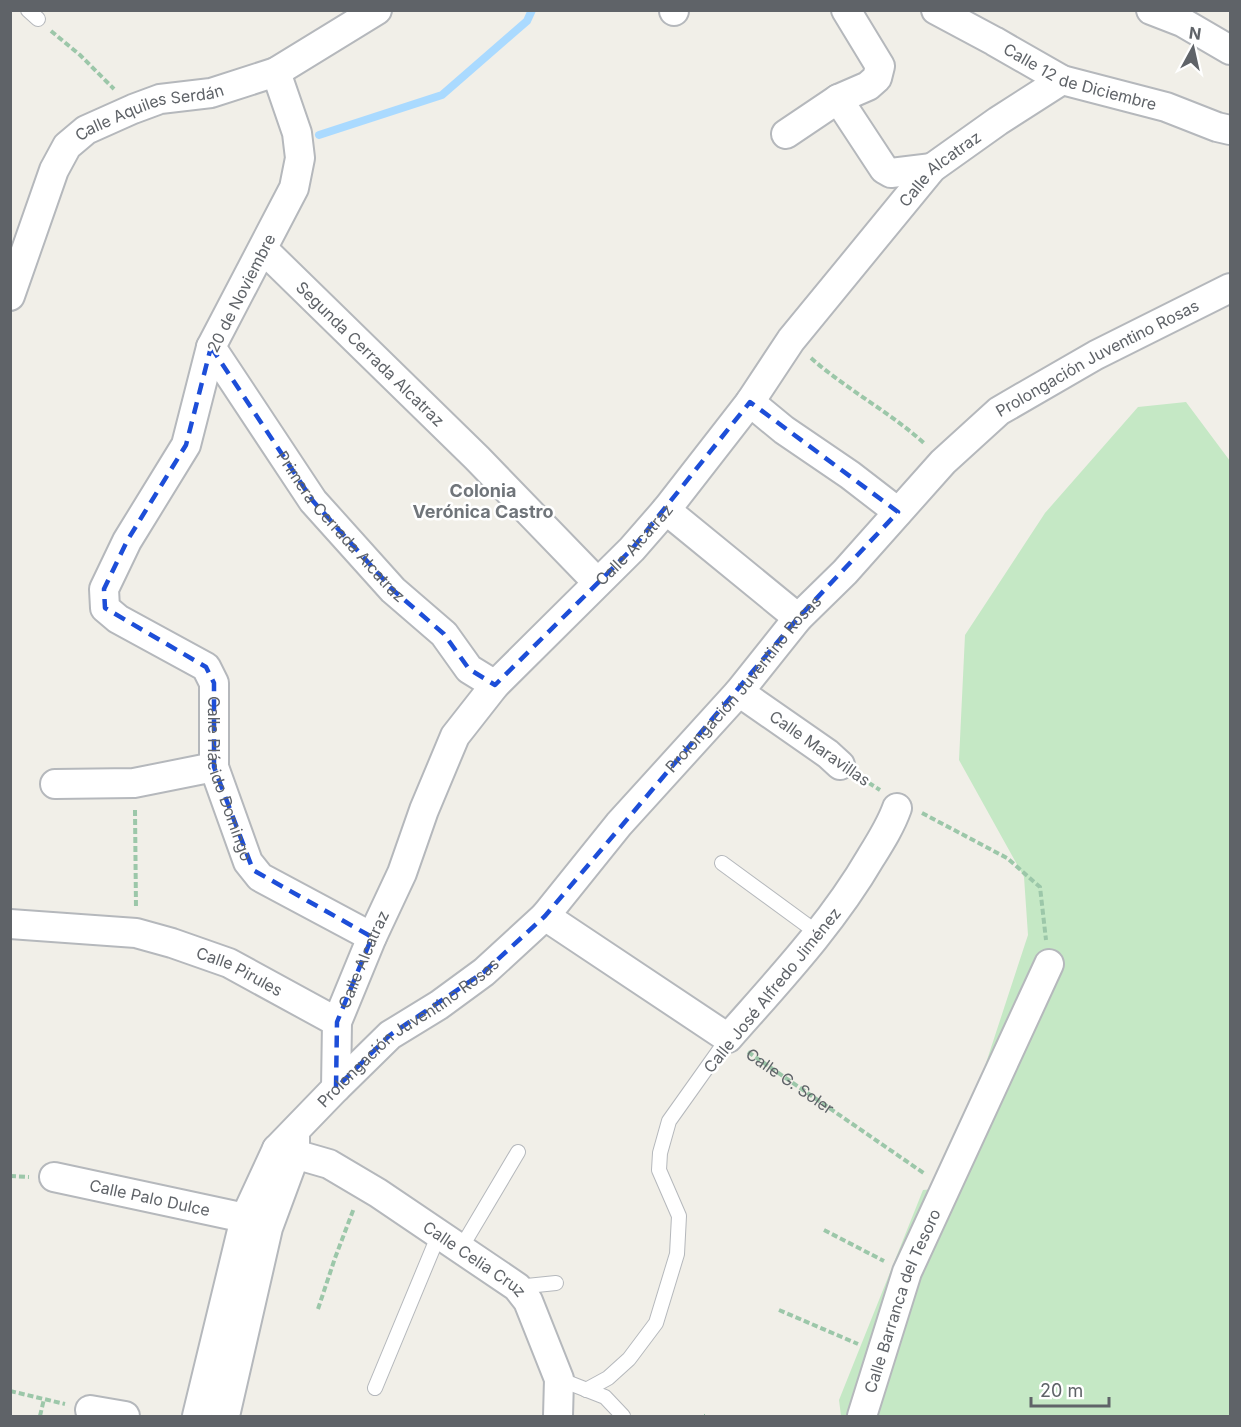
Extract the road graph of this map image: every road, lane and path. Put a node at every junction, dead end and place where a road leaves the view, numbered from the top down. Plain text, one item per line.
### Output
1 (377, 10) edge
2 (846, 10) edge
3 (936, 10) edge
4 (1151, 10) edge
5 (33, 15) edge
6 (1230, 50) edge
7 (276, 72) junction
8 (1062, 80) junction
9 (838, 99) junction
10 (133, 108) junction
11 (1230, 130) edge
12 (786, 134) dead end
13 (932, 168) junction
14 (263, 249) junction
15 (1230, 288) edge
16 (10, 296) edge
17 (791, 340) junction
18 (211, 347) junction
19 (750, 402) junction
20 (943, 462) junction
21 (666, 510) junction
22 (898, 512) junction
23 (597, 582) junction
24 (105, 608) joint
25 (798, 618) junction
26 (495, 685) junction
27 (739, 692) junction
28 (840, 765) joint
29 (214, 767) junction
30 (134, 783) junction
31 (55, 784) dead end
32 (897, 807) junction
33 (722, 863) dead end
34 (545, 916) junction
35 (10, 924) edge
36 (136, 933) junction
37 (819, 934) junction
38 (372, 937) junction
39 (1049, 964) joint
40 (337, 1022) junction
41 (728, 1038) junction
42 (336, 1088) junction
43 (289, 1145) junction
44 (518, 1152) dead end
45 (54, 1177) dead end
46 (363, 1184) junction
47 (945, 1188) junction
48 (245, 1218) junction
49 (824, 1230) dead end
50 (450, 1241) junction
51 (907, 1272) junction
52 (556, 1282) dead end
53 (517, 1287) junction
54 (318, 1309) dead end
55 (779, 1310) dead end
56 (880, 1354) junction
57 (559, 1380) junction
58 (375, 1388) dead end
59 (586, 1390) junction
60 (10, 1391) edge
61 (44, 1399) junction
62 (90, 1410) joint
63 (40, 1416) edge
64 (125, 1416) edge
65 (197, 1416) edge
66 (225, 1416) edge
67 (558, 1416) edge
68 (623, 1416) edge
69 (862, 1416) edge

1 - 7 street, Calle Aquiles Serdán
2 - 9 street
3 - 8 street, Calle 12 de Diciembre
4 - 6 street
5 - 10 path
7 - 10 street, Calle Aquiles Serdán
7 - 14 street, 20 de Noviembre
8 - 11 street, Calle 12 de Diciembre
8 - 13 street, Calle Alcatraz
9 - 12 street
9 - 13 street
10 - 16 street, Calle Aquiles Serdán
13 - 17 street, Calle Alcatraz
14 - 18 street, 20 de Noviembre
14 - 23 street, Segunda Cerrada Alcatraz
15 - 20 street, Prolongación Juventino Rosas
17 - 19 street, Calle Alcatraz
17 - 20 path
18 - 24 street, 20 de Noviembre
18 - 26 street, Primera Cerrada Alcatraz
19 - 21 street, Calle Alcatraz
19 - 22 street
20 - 22 street, Prolongación Juventino Rosas
21 - 23 street, Calle Alcatraz
21 - 25 street
22 - 25 street, Prolongación Juventino Rosas
23 - 26 street, Calle Alcatraz
24 - 29 street, Calle Plácido Domingo
25 - 27 street, Prolongación Juventino Rosas
26 - 38 street, Calle Alcatraz
27 - 28 street, Calle Maravillas
27 - 34 street, Prolongación Juventino Rosas
28 - 32 path, Calle Maravillas
29 - 30 street
29 - 38 street, Calle Plácido Domingo
30 - 31 street
30 - 36 path
32 - 37 street, Calle José Alfredo Jiménez
32 - 39 path
33 - 37 lane
34 - 41 street, Calle G. Soler
34 - 42 street, Prolongación Juventino Rosas
35 - 36 street
36 - 40 street, Calle Pirules
37 - 41 street, Calle José Alfredo Jiménez
38 - 40 street, Calle Alcatraz
39 - 47 street, Calle Barranca del Tesoro
40 - 42 street, Calle Alcatraz
41 - 47 path, Calle G. Soler
41 - 59 lane, Calle José Alfredo Jiménez
42 - 43 street, Prolongación Juventino Rosas
43 - 46 street, Calle Celia Cruz
43 - 48 street, Prolongación Juventino Rosas
43 - 66 street, Prolongación Juventino Rosas
44 - 50 lane
45 - 48 street, Calle Palo Dulce
46 - 50 street, Calle Celia Cruz
46 - 54 path
47 - 51 street, Calle Barranca del Tesoro
48 - 65 street, Prolongación Juventino Rosas
49 - 51 path
50 - 53 street, Calle Celia Cruz
50 - 58 lane
51 - 56 street, Calle Barranca del Tesoro
52 - 53 lane
53 - 57 street, Calle Celia Cruz
55 - 56 path
56 - 69 street, Calle Barranca del Tesoro
57 - 59 lane
57 - 67 street
59 - 68 lane
60 - 61 path
61 - 62 path
61 - 63 path
62 - 64 street

